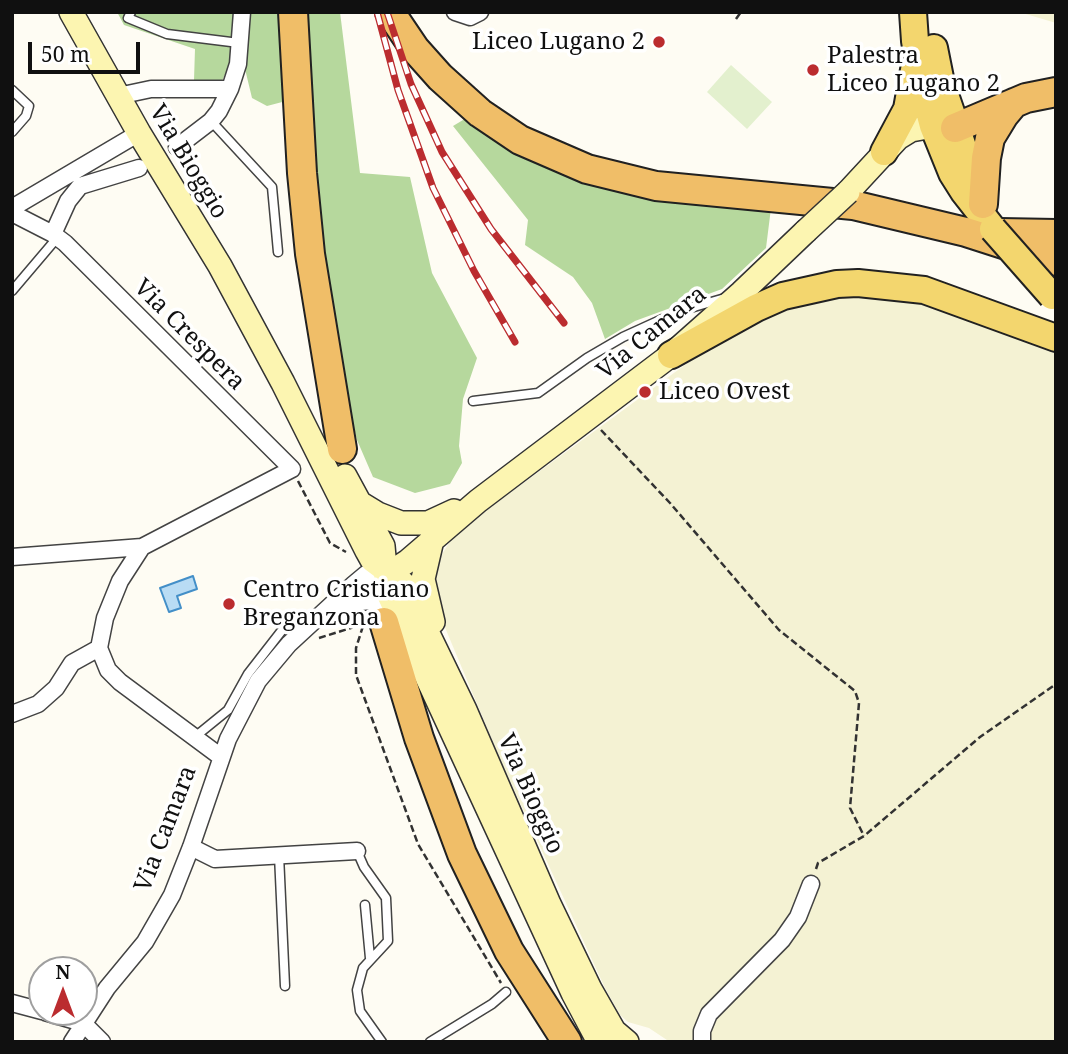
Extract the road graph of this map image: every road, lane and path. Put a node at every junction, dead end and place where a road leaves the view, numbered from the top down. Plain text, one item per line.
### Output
1 (71, 12) edge
2 (131, 12) edge
3 (242, 12) edge
4 (293, 12) edge
5 (390, 12) edge
6 (480, 12) edge
7 (741, 12) edge
8 (913, 12) edge
9 (929, 12) edge
10 (457, 14) edge
11 (736, 19) dead end
12 (915, 41) junction
13 (239, 43) junction
14 (230, 89) junction
15 (12, 90) edge
16 (1056, 92) edge
17 (118, 96) junction
18 (1014, 103) junction
19 (211, 121) junction
20 (942, 130) junction
21 (12, 132) edge
22 (139, 133) junction
23 (177, 147) dead end
24 (884, 152) junction
25 (139, 168) dead end
26 (848, 192) junction
27 (12, 211) edge
28 (981, 222) junction
29 (1056, 234) edge
30 (55, 236) junction
31 (278, 252) dead end
32 (1056, 261) edge
33 (220, 266) junction
34 (12, 291) edge
35 (741, 293) junction
36 (1054, 298) edge
37 (1056, 338) edge
38 (671, 355) junction
39 (473, 401) dead end
40 (597, 426) dead end
41 (342, 449) dead end
42 (292, 469) junction
43 (478, 500) junction
44 (360, 503) junction
45 (432, 540) junction
46 (142, 547) junction
47 (346, 552) dead end
48 (12, 557) edge
49 (385, 569) junction
50 (346, 603) junction
51 (378, 617) junction
52 (309, 635) junction
53 (99, 648) junction
54 (1056, 684) edge
55 (465, 710) junction
56 (12, 714) edge
57 (195, 736) junction
58 (221, 757) junction
59 (864, 836) junction
60 (191, 847) junction
61 (357, 851) joint
62 (279, 855) junction
63 (811, 884) joint
64 (365, 905) dead end
65 (370, 957) junction
66 (285, 986) dead end
67 (506, 992) joint
68 (98, 1001) edge
69 (81, 1026) edge
70 (86, 1026) edge
71 (434, 1041) edge
72 (72, 1042) edge
73 (102, 1042) edge
74 (382, 1042) edge
75 (567, 1042) edge
76 (599, 1042) edge
77 (627, 1042) edge
78 (702, 1042) edge

1 - 17 main road, Via Bioggio
2 - 13 lane
3 - 13 street
4 - 41 highway
5 - 28 highway
6 - 10 street
7 - 11 path
8 - 12 main road
9 - 20 main road
12 - 20 main road
12 - 24 main road
13 - 14 street
14 - 17 street
14 - 19 street
15 - 21 lane
16 - 18 highway
17 - 22 main road, Via Bioggio
18 - 20 highway
18 - 28 highway
19 - 23 street
19 - 31 lane
20 - 24 main road, Via Camara
20 - 26 main road, Via Camara
20 - 28 main road
22 - 27 street
22 - 33 main road, Via Bioggio
24 - 26 main road, Via Camara
25 - 30 street
26 - 35 main road, Via Camara, bridge
27 - 30 street, Via Crespera
28 - 29 highway
28 - 32 highway
28 - 36 main road, bridge
30 - 34 lane
30 - 42 street, Via Crespera
33 - 44 main road, Via Bioggio
33 - 49 main road, Via Bioggio
35 - 38 main road, Via Camara
35 - 39 lane
37 - 38 main road
38 - 43 main road, Via Camara
40 - 59 path
42 - 46 street
42 - 47 path
43 - 44 main road
43 - 45 main road, Via Camara
43 - 49 main road, Via Camara
44 - 49 main road, Via Bioggio
45 - 49 main road, Via Camara
45 - 55 main road
46 - 48 street
46 - 53 street
49 - 50 street, Via Camara
49 - 51 main road, Via Bioggio
49 - 52 street, Via Camara
49 - 55 main road, Via Bioggio
50 - 51 street
50 - 52 street, Via Camara
51 - 52 path
51 - 67 path
51 - 75 highway
51 - 76 main road, Via Bioggio
52 - 57 lane
52 - 58 street, Via Camara
53 - 56 street
53 - 57 street
54 - 59 path
55 - 77 main road, Via Bioggio
57 - 58 street
58 - 60 street, Via Camara
59 - 63 path
60 - 62 street
60 - 68 street, Via Camara
61 - 62 street
61 - 65 lane
62 - 66 lane
63 - 78 street
64 - 65 lane
65 - 74 lane
67 - 71 lane
69 - 72 street, Via Camara
70 - 73 street

